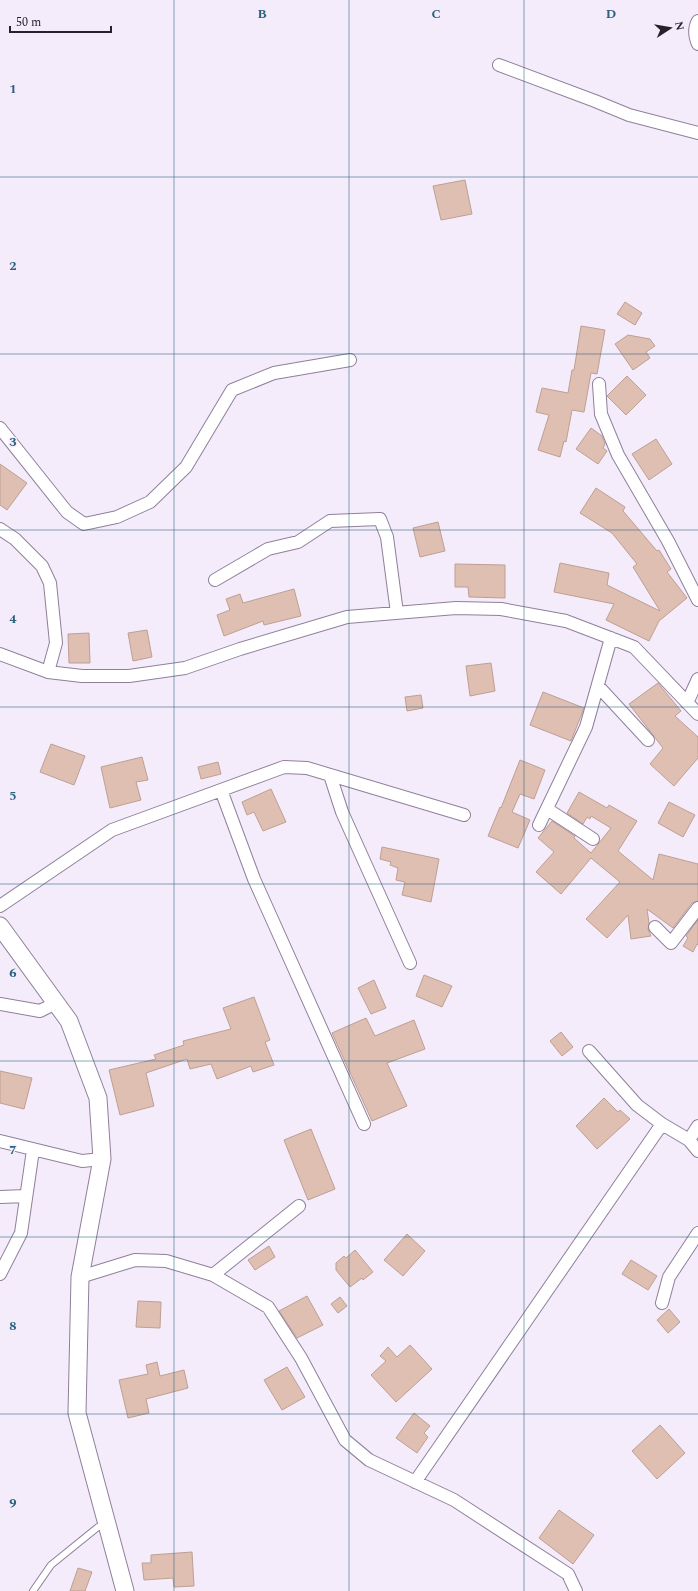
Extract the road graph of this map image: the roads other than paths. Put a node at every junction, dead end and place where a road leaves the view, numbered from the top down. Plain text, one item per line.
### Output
1 (698, 21) edge
2 (698, 44) edge
3 (499, 65) dead end
4 (698, 134) edge
5 (350, 360) dead end
6 (599, 384) dead end
7 (0, 428) edge
8 (0, 529) edge
9 (215, 580) dead end
10 (698, 600) edge
11 (397, 613) junction
12 (611, 638) junction
13 (0, 654) edge
14 (48, 672) junction
15 (698, 679) edge
16 (598, 686) junction
17 (687, 702) junction
18 (698, 714) edge
19 (648, 740) dead end
20 (330, 775) junction
21 (221, 790) junction
22 (547, 809) junction
23 (464, 815) dead end
24 (539, 825) dead end
25 (593, 839) dead end
26 (0, 906) edge
27 (698, 908) edge
28 (0, 926) edge
29 (655, 928) dead end
30 (410, 963) dead end
31 (56, 1003) junction
32 (0, 1004) edge
33 (589, 1051) dead end
34 (364, 1124) dead end
35 (662, 1124) junction
36 (698, 1126) edge
37 (689, 1140) junction
38 (0, 1141) edge
39 (33, 1150) junction
40 (698, 1151) edge
41 (102, 1159) junction
42 (26, 1196) junction
43 (0, 1197) edge
44 (299, 1206) dead end
45 (698, 1233) edge
46 (0, 1274) edge
47 (213, 1275) junction
48 (80, 1277) junction
49 (662, 1302) dead end
50 (415, 1482) junction
51 (107, 1524) junction
52 (33, 1591) edge
53 (125, 1591) edge
54 (576, 1591) edge

1 - 2 street
3 - 4 street
5 - 7 street
6 - 10 street
8 - 14 street
9 - 11 street
11 - 12 street
11 - 14 street
12 - 16 street
12 - 17 street
13 - 14 street
15 - 17 street
16 - 19 street
16 - 22 street
17 - 18 street
20 - 21 street
20 - 23 street
20 - 30 street
21 - 26 street
21 - 34 street
22 - 24 street
22 - 25 street
27 - 29 street
28 - 31 street
31 - 32 street
31 - 41 street
33 - 35 street
35 - 37 street
35 - 50 street
36 - 37 street
37 - 40 street
38 - 39 street
39 - 41 street
39 - 42 street
41 - 48 street
42 - 43 street
42 - 46 street
44 - 47 street
45 - 49 street
47 - 48 street
47 - 50 street
48 - 51 street
50 - 54 street
51 - 52 lane
51 - 53 street

